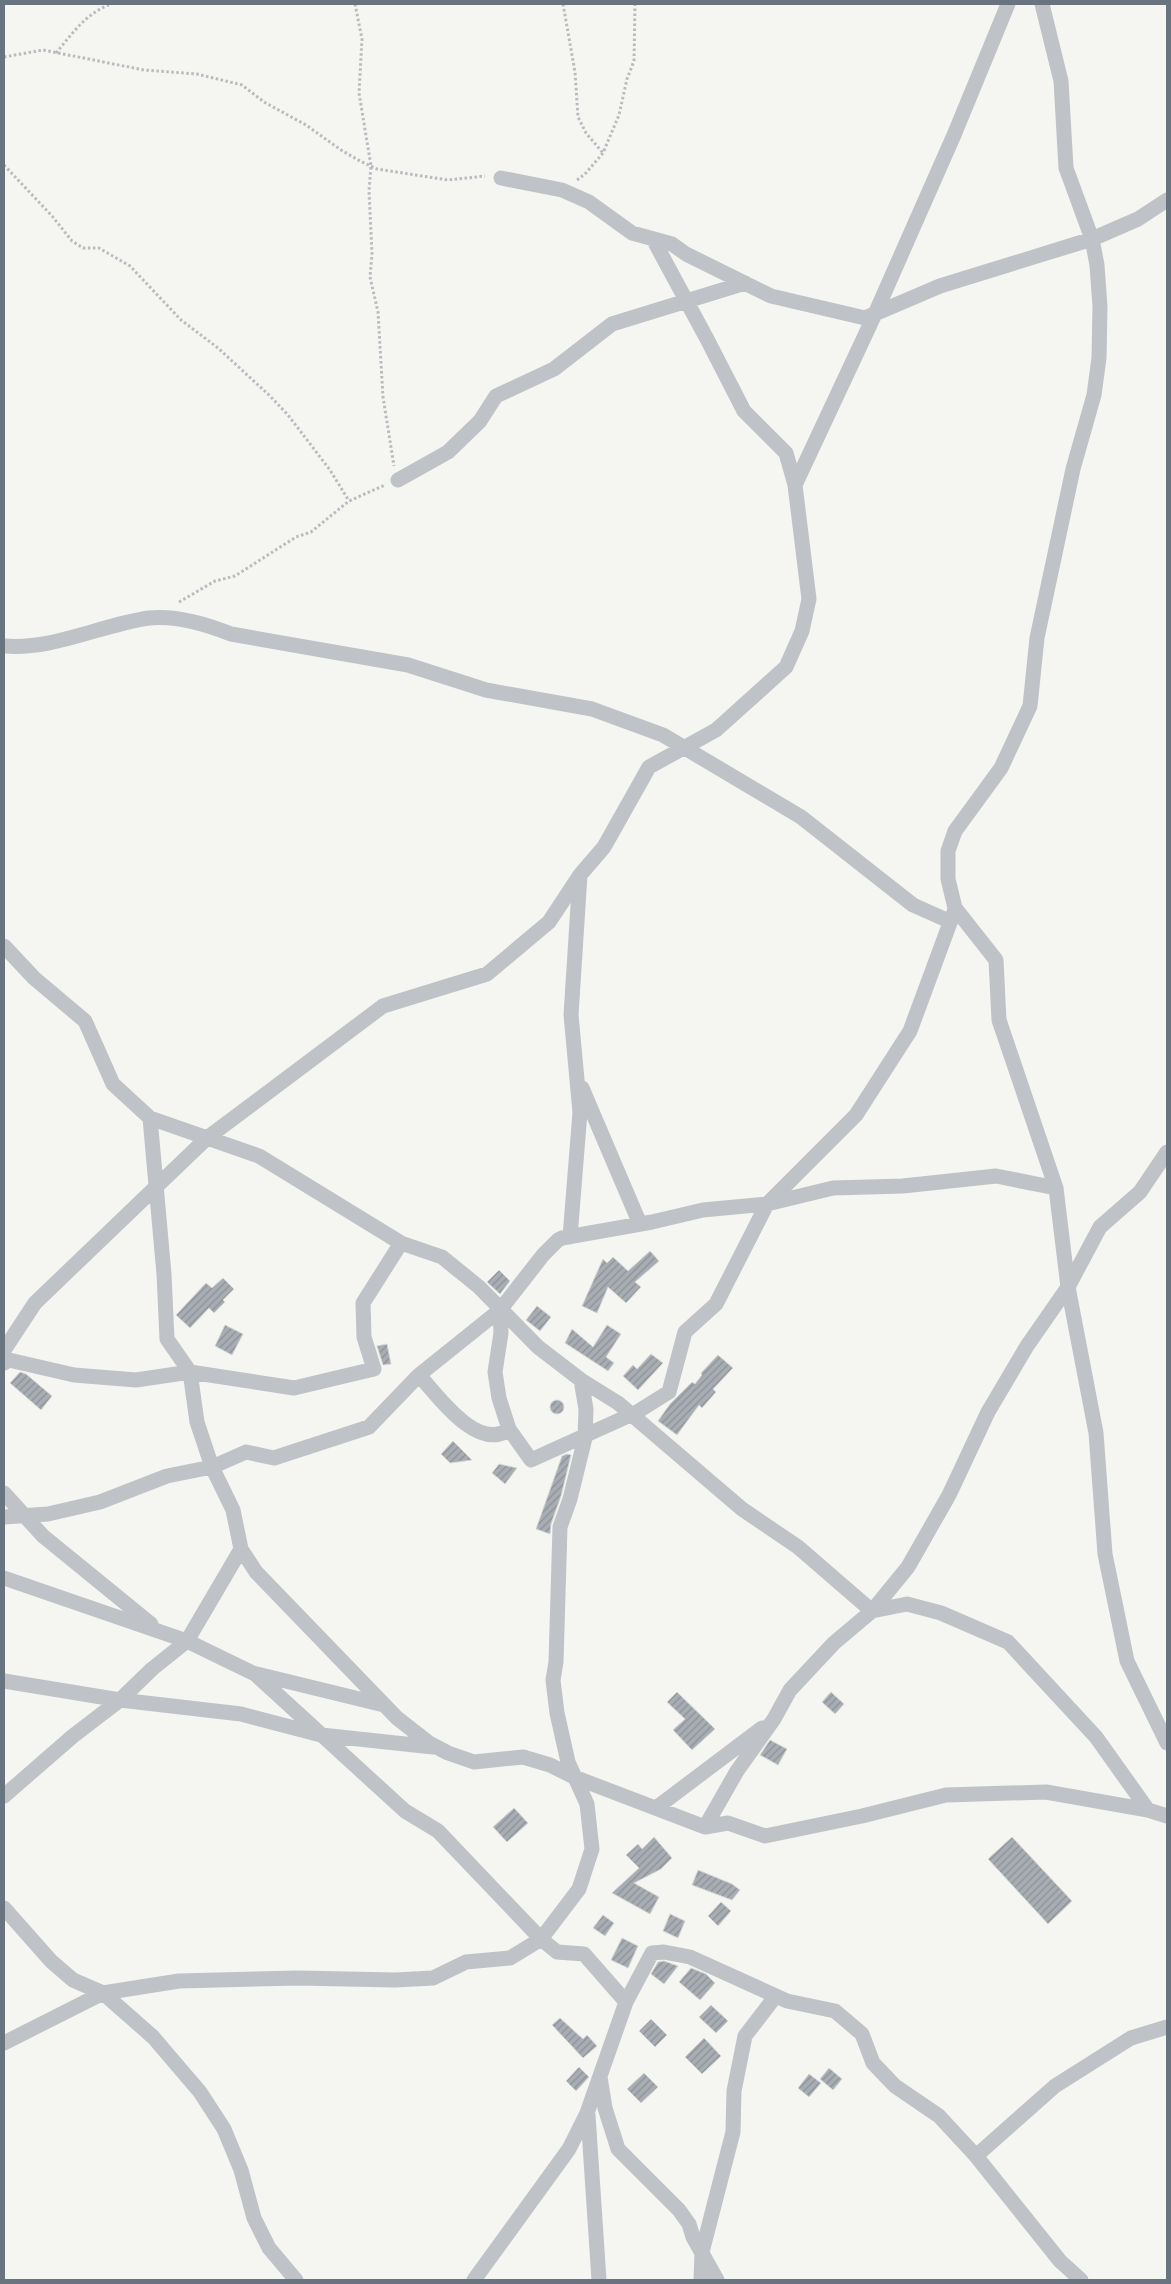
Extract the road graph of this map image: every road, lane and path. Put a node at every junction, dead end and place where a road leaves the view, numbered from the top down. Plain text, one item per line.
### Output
1 (111, 4) edge
2 (355, 4) edge
3 (564, 4) edge
4 (635, 4) edge
5 (1008, 4) edge
6 (1042, 4) edge
7 (56, 53) junction
8 (4, 57) edge
9 (603, 153) junction
10 (4, 165) edge
11 (371, 166) junction
12 (501, 178) joint
13 (562, 190) junction
14 (1167, 200) edge
15 (653, 239) junction
16 (1092, 239) junction
17 (746, 283) junction
18 (687, 301) junction
19 (875, 314) junction
20 (398, 480) junction
21 (795, 485) junction
22 (349, 501) junction
23 (159, 618) junction
24 (4, 646) edge
25 (684, 748) junction
26 (580, 875) junction
27 (952, 915) junction
28 (4, 946) edge
29 (577, 1075) junction
30 (150, 1118) junction
31 (207, 1138) junction
32 (1167, 1152) edge
33 (156, 1187) junction
34 (1056, 1188) junction
35 (767, 1204) junction
36 (640, 1224) junction
37 (570, 1237) junction
38 (401, 1243) junction
39 (1068, 1287) junction
40 (500, 1310) junction
41 (4, 1350) edge
42 (4, 1363) edge
43 (190, 1372) junction
44 (419, 1375) junction
45 (581, 1380) junction
46 (632, 1414) junction
47 (509, 1429) junction
48 (585, 1435) junction
49 (212, 1467) junction
50 (4, 1493) edge
51 (26, 1517) junction
52 (4, 1518) edge
53 (241, 1549) junction
54 (4, 1578) edge
55 (872, 1611) junction
56 (160, 1632) junction
57 (187, 1641) junction
58 (255, 1674) junction
59 (4, 1681) edge
60 (120, 1700) junction
61 (384, 1705) junction
62 (774, 1719) junction
63 (321, 1734) junction
64 (1167, 1743) edge
65 (437, 1747) junction
66 (574, 1777) junction
67 (4, 1796) edge
68 (656, 1808) junction
69 (1148, 1810) junction
70 (1167, 1816) edge
71 (704, 1827) junction
72 (4, 1908) edge
73 (542, 1939) junction
74 (103, 1993) junction
75 (775, 1997) junction
76 (626, 2002) junction
77 (1167, 2027) edge
78 (4, 2043) edge
79 (600, 2076) junction
80 (588, 2113) junction
81 (976, 2156) junction
82 (702, 2252) junction
83 (296, 2280) edge
84 (474, 2280) edge
85 (599, 2280) edge
86 (701, 2280) edge
87 (717, 2280) edge
88 (1080, 2280) edge

1 - 7 path
2 - 11 path
3 - 9 path
4 - 9 path
5 - 19 street
6 - 16 street
7 - 8 path
7 - 11 path
9 - 13 path
10 - 22 path
11 - 12 path
11 - 20 path
12 - 13 street
13 - 15 street
14 - 16 street
15 - 17 street
15 - 18 street
16 - 19 street
16 - 27 street
17 - 18 street
17 - 19 street
18 - 20 street
18 - 21 street
19 - 21 street
20 - 22 path
21 - 25 street
22 - 23 path
23 - 24 street
23 - 25 street
25 - 26 street
25 - 27 street
26 - 29 street
26 - 31 street
27 - 34 street
27 - 35 street
28 - 30 street
29 - 36 street
29 - 37 street
30 - 31 street
30 - 33 street
31 - 33 street
31 - 38 street
32 - 39 street
33 - 41 street
33 - 43 street
34 - 35 street
34 - 39 street
35 - 36 street
35 - 46 street
36 - 37 street
37 - 40 street
38 - 40 street
38 - 43 street
39 - 55 street
39 - 64 street
40 - 44 street
40 - 45 street
40 - 47 street
42 - 43 street
43 - 49 street
44 - 47 street
44 - 49 street
45 - 46 street
45 - 48 street
46 - 48 street
46 - 55 street
47 - 48 street
48 - 66 street
49 - 51 street
49 - 53 street
50 - 51 street
51 - 52 street
51 - 56 street
53 - 57 street
53 - 61 street
54 - 56 street
55 - 62 street
55 - 69 street
56 - 57 street
57 - 58 street
57 - 60 street
58 - 61 street
58 - 63 street
59 - 60 street
60 - 63 street
60 - 67 street
61 - 65 street
62 - 68 street
62 - 71 street
63 - 65 street
63 - 73 street
65 - 66 street
66 - 68 street
66 - 73 street
68 - 71 street
69 - 70 street
69 - 71 street
72 - 74 street
73 - 74 street
73 - 76 street
74 - 78 street
74 - 83 street
75 - 76 street
75 - 81 street
75 - 82 street
76 - 79 street
77 - 81 street
79 - 80 street
79 - 82 street
80 - 84 street
80 - 85 street
81 - 88 street
82 - 86 street
82 - 87 street

